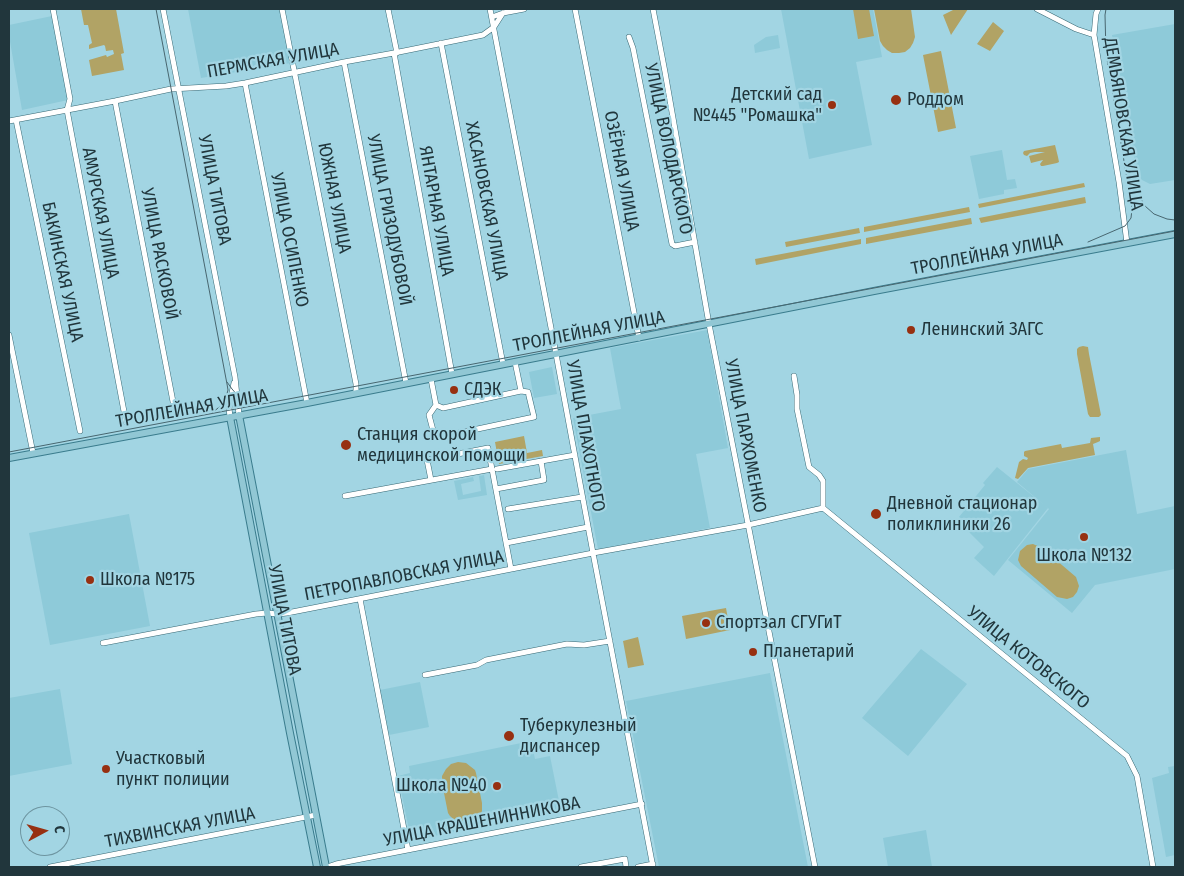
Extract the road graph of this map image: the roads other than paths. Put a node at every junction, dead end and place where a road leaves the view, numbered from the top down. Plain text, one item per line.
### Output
1 (52, 9) edge
2 (163, 9) edge
3 (282, 9) edge
4 (388, 9) edge
5 (490, 9) edge
6 (524, 9) edge
7 (575, 9) edge
8 (653, 9) edge
9 (1037, 9) edge
10 (1098, 9) edge
11 (503, 13) junction
12 (492, 17) junction
13 (494, 27) junction
14 (1094, 35) junction
15 (629, 36) dead end
16 (441, 43) junction
17 (395, 53) junction
18 (344, 62) junction
19 (295, 72) junction
20 (245, 83) junction
21 (178, 89) junction
22 (115, 102) junction
23 (67, 110) junction
24 (16, 120) junction
25 (9, 121) edge
26 (1175, 234) edge
27 (695, 242) junction
28 (1127, 243) junction
29 (709, 324) junction
30 (9, 335) edge
31 (639, 338) junction
32 (556, 354) junction
33 (515, 362) junction
34 (503, 364) junction
35 (452, 374) junction
36 (794, 376) dead end
37 (235, 377) junction
38 (430, 378) junction
39 (406, 383) junction
40 (521, 391) junction
41 (356, 393) junction
42 (307, 403) junction
43 (436, 405) junction
44 (176, 412) dead end
45 (239, 416) junction
46 (230, 417) junction
47 (126, 422) dead end
48 (80, 430) dead end
49 (33, 453) junction
50 (575, 455) junction
51 (9, 458) edge
52 (541, 461) junction
53 (495, 469) junction
54 (431, 480) junction
55 (496, 489) junction
56 (345, 496) dead end
57 (582, 497) junction
58 (823, 508) junction
59 (508, 510) dead end
60 (748, 525) junction
61 (588, 527) junction
62 (506, 543) junction
63 (593, 553) junction
64 (511, 569) junction
65 (360, 599) junction
66 (268, 612) junction
67 (278, 614) junction
68 (610, 641) junction
69 (103, 643) dead end
70 (425, 675) dead end
71 (642, 804) junction
72 (316, 815) junction
73 (307, 817) junction
74 (408, 850) junction
75 (653, 866) edge
76 (50, 867) edge
77 (317, 867) edge
78 (327, 867) edge
79 (581, 867) edge
80 (626, 867) edge
81 (638, 867) edge
82 (814, 867) edge
83 (1153, 867) edge

1 - 23 street, АМУРСКАЯ УЛИЦА
2 - 21 street, УЛИЦА ТИТОВА
3 - 19 street, ЮЖНАЯ УЛИЦА
4 - 17 street, ЯНТАРНАЯ УЛИЦА
5 - 12 street, УЛИЦА ПЛАХОТНОГО
6 - 11 street
7 - 31 street, ОЗЁРНАЯ УЛИЦА
8 - 27 street, УЛИЦА ПАРХОМЕНКО
9 - 14 street
10 - 14 street, ДЕМЬЯНОВСКАЯ УЛИЦА
11 - 12 street
11 - 13 street
12 - 13 street, УЛИЦА ПЛАХОТНОГО
13 - 16 street, ПЕРМСКАЯ УЛИЦА
13 - 32 street, УЛИЦА ПЛАХОТНОГО
14 - 28 street, ДЕМЬЯНОВСКАЯ УЛИЦА
15 - 27 street, УЛИЦА ВОЛОДАРСКОГО
16 - 17 street, ПЕРМСКАЯ УЛИЦА
16 - 34 street, ХАСАНОВСКАЯ УЛИЦА
17 - 18 street, ПЕРМСКАЯ УЛИЦА
17 - 35 street, ЯНТАРНАЯ УЛИЦА
18 - 19 street, ПЕРМСКАЯ УЛИЦА
18 - 39 street, УЛИЦА ГРИЗОДУБОВОЙ
19 - 20 street, ПЕРМСКАЯ УЛИЦА
19 - 41 street, ЮЖНАЯ УЛИЦА
20 - 21 street, ПЕРМСКАЯ УЛИЦА
20 - 42 street, УЛИЦА ОСИПЕНКО
21 - 22 street, ПЕРМСКАЯ УЛИЦА
21 - 37 street, УЛИЦА ТИТОВА
22 - 23 street, ПЕРМСКАЯ УЛИЦА
22 - 44 street, УЛИЦА РАСКОВОЙ
23 - 24 street, ПЕРМСКАЯ УЛИЦА
23 - 47 street, АМУРСКАЯ УЛИЦА
24 - 25 street, ПЕРМСКАЯ УЛИЦА
24 - 48 street, БАКИНСКАЯ УЛИЦА
26 - 28 main road, ТРОЛЛЕЙНАЯ УЛИЦА
27 - 29 street, УЛИЦА ПАРХОМЕНКО
28 - 29 main road, ТРОЛЛЕЙНАЯ УЛИЦА
29 - 31 main road, ТРОЛЛЕЙНАЯ УЛИЦА
29 - 60 street, УЛИЦА ПАРХОМЕНКО
30 - 49 street
31 - 32 main road, ТРОЛЛЕЙНАЯ УЛИЦА
32 - 33 main road, ТРОЛЛЕЙНАЯ УЛИЦА
32 - 50 street, УЛИЦА ПЛАХОТНОГО
33 - 34 main road, ТРОЛЛЕЙНАЯ УЛИЦА
33 - 40 street
34 - 35 main road, ТРОЛЛЕЙНАЯ УЛИЦА
35 - 38 main road, ТРОЛЛЕЙНАЯ УЛИЦА
36 - 58 street
37 - 45 street, УЛИЦА ТИТОВА
37 - 46 street, УЛИЦА ТИТОВА
38 - 39 main road, ТРОЛЛЕЙНАЯ УЛИЦА
38 - 43 street
39 - 41 main road, ТРОЛЛЕЙНАЯ УЛИЦА
40 - 43 street
40 - 43 street
41 - 42 main road, ТРОЛЛЕЙНАЯ УЛИЦА
42 - 45 main road, ТРОЛЛЕЙНАЯ УЛИЦА
45 - 46 main road, ТРОЛЛЕЙНАЯ УЛИЦА
45 - 67 main road, УЛИЦА ТИТОВА
46 - 49 main road, ТРОЛЛЕЙНАЯ УЛИЦА
46 - 66 main road, УЛИЦА ТИТОВА
49 - 51 main road, ТРОЛЛЕЙНАЯ УЛИЦА
50 - 52 street
50 - 57 street, УЛИЦА ПЛАХОТНОГО
52 - 53 street
52 - 55 street
53 - 54 street
53 - 54 street
53 - 55 street
54 - 56 street
55 - 62 street
57 - 59 street
57 - 61 street, УЛИЦА ПЛАХОТНОГО
58 - 60 street
58 - 83 street, УЛИЦА КОТОВСКОГО
60 - 63 street
60 - 82 street, УЛИЦА ПАРХОМЕНКО
61 - 62 street
61 - 63 street, УЛИЦА ПЛАХОТНОГО
62 - 64 street
63 - 64 street, ПЕТРОПАВЛОВСКАЯ УЛИЦА
63 - 68 street, УЛИЦА ПЛАХОТНОГО
64 - 65 street, ПЕТРОПАВЛОВСКАЯ УЛИЦА
65 - 67 street, ПЕТРОПАВЛОВСКАЯ УЛИЦА
65 - 74 street
66 - 67 street, ПЕТРОПАВЛОВСКАЯ УЛИЦА
66 - 69 street, ПЕТРОПАВЛОВСКАЯ УЛИЦА
66 - 73 main road, УЛИЦА ТИТОВА
67 - 72 main road, УЛИЦА ТИТОВА
68 - 70 street
68 - 71 street, УЛИЦА ПЛАХОТНОГО
71 - 74 street, УЛИЦА КРАШЕНИННИКОВА
71 - 75 street, УЛИЦА ПЛАХОТНОГО
72 - 73 street, ТИХВИНСКАЯ УЛИЦА
72 - 78 main road, УЛИЦА ТИТОВА
73 - 76 street, ТИХВИНСКАЯ УЛИЦА
73 - 77 main road, УЛИЦА ТИТОВА
74 - 78 street, УЛИЦА КРАШЕНИННИКОВА
75 - 81 street
79 - 80 street

